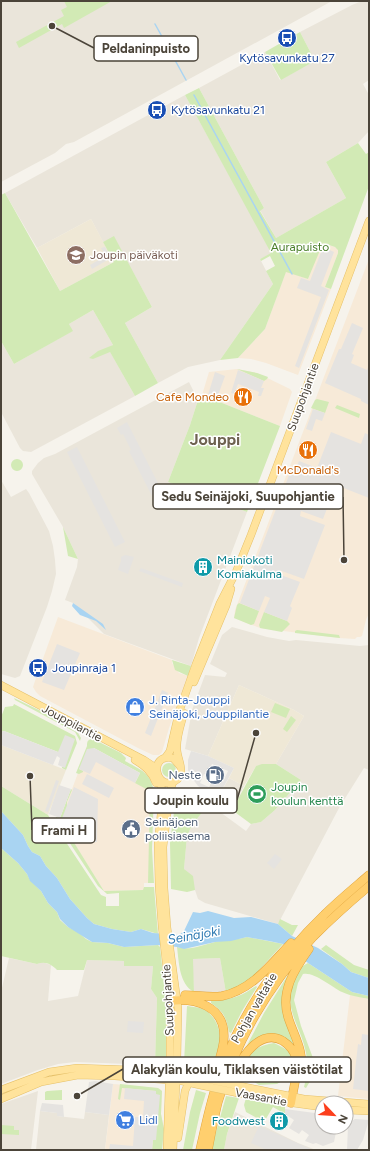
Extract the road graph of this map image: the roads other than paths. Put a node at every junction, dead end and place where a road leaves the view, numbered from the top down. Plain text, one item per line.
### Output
1 (369, 221) edge
2 (236, 572) junction
3 (1, 686) edge
4 (129, 753) junction
5 (164, 759) junction
6 (144, 760) junction
7 (180, 766) junction
8 (158, 774) junction
9 (173, 782) junction
10 (161, 808) junction
11 (369, 875) edge
12 (369, 886) edge
13 (164, 926) junction
14 (310, 935) junction
15 (288, 961) junction
16 (174, 998) junction
17 (173, 1076) junction
18 (201, 1081) junction
19 (189, 1082) junction
20 (1, 1090) edge
21 (1, 1099) edge
22 (294, 1100) junction
23 (369, 1104) edge
24 (314, 1105) edge
25 (354, 1110) edge
26 (369, 1111) edge
27 (166, 1150) edge
28 (174, 1150) edge
29 (199, 1150) edge
30 (208, 1150) edge

1 - 2 main road, Suupohjantie
2 - 5 main road, Suupohjantie
2 - 7 main road, Suupohjantie
3 - 4 main road, Jouppilantie
4 - 6 main road, Jouppilantie
4 - 10 main road
5 - 6 main road, Jouppilantie
5 - 7 main road
5 - 8 main road
6 - 8 main road, Jouppilantie
7 - 9 main road
8 - 9 main road
8 - 10 main road, Suupohjantie
9 - 13 main road, Suupohjantie
10 - 13 main road, Suupohjantie
11 - 14 highway
12 - 14 highway, Pohjan valtatie
13 - 16 main road, Suupohjantie
14 - 15 highway, Pohjan valtatie
14 - 15 highway
15 - 16 highway
15 - 22 highway
15 - 29 highway, Pohjan valtatie
15 - 30 highway, Pohjan valtatie
16 - 17 main road, Suupohjantie
16 - 29 highway
17 - 18 main road, Vaasantie
17 - 19 main road, Vaasantie
17 - 20 main road
17 - 21 main road
17 - 27 main road
17 - 28 main road
18 - 19 main road, Vaasantie
18 - 22 main road, Vaasantie, bridge
19 - 28 main road
22 - 23 main road, Vaasantie
22 - 24 main road, Vaasantie
22 - 30 highway
25 - 26 main road

